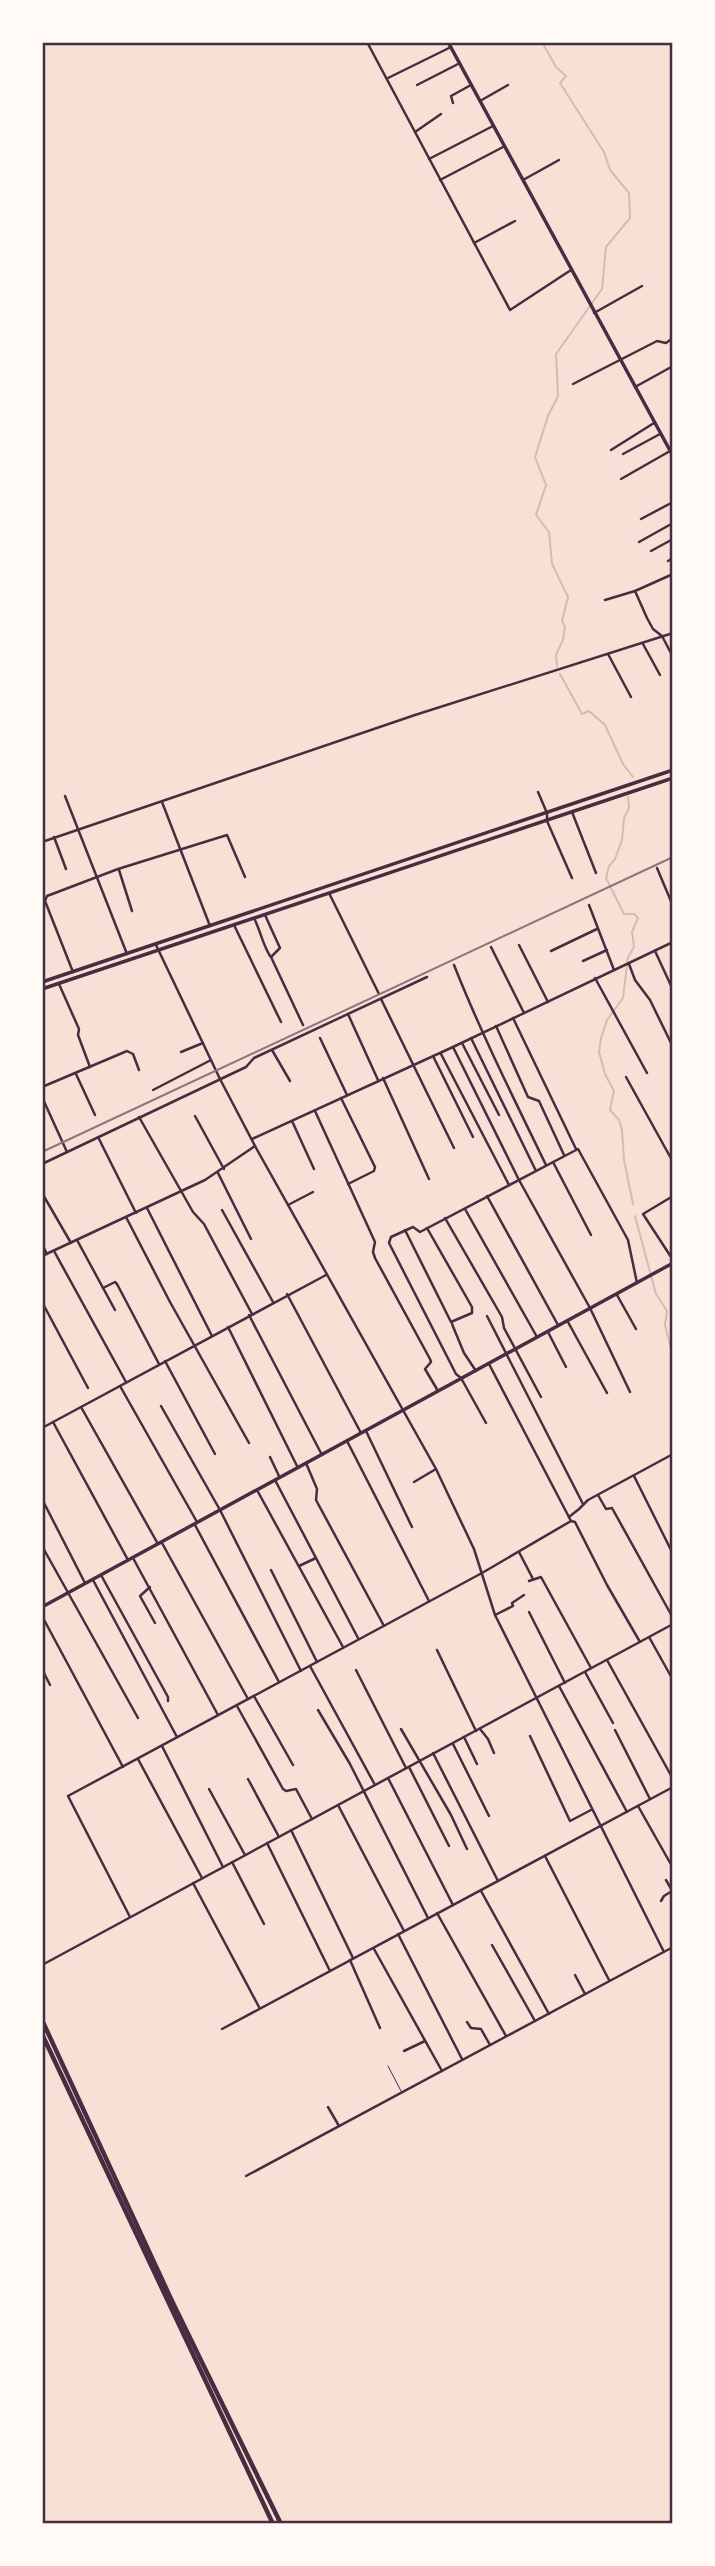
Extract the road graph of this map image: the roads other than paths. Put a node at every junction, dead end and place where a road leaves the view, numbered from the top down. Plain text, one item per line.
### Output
1 (367, 42) edge
2 (449, 44) edge
3 (460, 63) junction
4 (387, 79) junction
5 (417, 85) dead end
6 (471, 85) junction
7 (508, 85) dead end
8 (480, 101) junction
9 (453, 103) dead end
10 (441, 114) dead end
11 (493, 126) junction
12 (414, 133) junction
13 (505, 146) junction
14 (429, 159) junction
15 (559, 160) dead end
16 (440, 180) junction
17 (523, 180) junction
18 (514, 221) dead end
19 (474, 243) junction
20 (571, 270) junction
21 (642, 286) dead end
22 (593, 311) junction
23 (673, 338) edge
24 (620, 359) junction
25 (673, 366) edge
26 (573, 384) dead end
27 (635, 387) junction
28 (654, 423) junction
29 (660, 434) junction
30 (611, 450) dead end
31 (670, 451) junction
32 (623, 454) dead end
33 (673, 456) edge
34 (621, 479) dead end
35 (673, 502) edge
36 (641, 519) dead end
37 (673, 523) edge
38 (673, 539) edge
39 (639, 542) dead end
40 (651, 551) dead end
41 (673, 558) edge
42 (668, 561) dead end
43 (673, 574) edge
44 (635, 591) junction
45 (605, 600) dead end
46 (673, 633) edge
47 (662, 636) junction
48 (642, 644) junction
49 (608, 654) junction
50 (673, 657) edge
51 (660, 675) dead end
52 (631, 697) dead end
53 (673, 770) edge
54 (673, 778) edge
55 (538, 792) dead end
56 (65, 796) dead end
57 (162, 802) junction
58 (572, 812) junction
59 (547, 813) junction
60 (547, 821) junction
61 (78, 829) junction
62 (54, 837) junction
63 (42, 842) edge
64 (181, 849) junction
65 (657, 868) dead end
66 (66, 869) dead end
67 (118, 869) junction
68 (596, 873) dead end
69 (98, 877) junction
70 (245, 877) dead end
71 (572, 878) dead end
72 (329, 893) junction
73 (589, 905) dead end
74 (673, 906) edge
75 (132, 911) dead end
76 (265, 915) junction
77 (254, 918) junction
78 (234, 925) junction
79 (210, 926) junction
80 (597, 929) junction
81 (673, 942) edge
82 (156, 945) junction
83 (519, 945) dead end
84 (491, 947) dead end
85 (607, 950) junction
86 (655, 950) junction
87 (158, 951) junction
88 (551, 951) dead end
89 (127, 954) junction
90 (271, 957) junction
91 (583, 961) dead end
92 (628, 963) junction
93 (454, 965) dead end
94 (614, 970) junction
95 (73, 972) junction
96 (427, 977) dead end
97 (595, 978) junction
98 (42, 982) edge
99 (59, 984) junction
100 (42, 989) edge
101 (673, 989) edge
102 (379, 994) dead end
103 (381, 999) junction
104 (548, 1002) junction
105 (524, 1013) junction
106 (348, 1014) junction
107 (513, 1018) junction
108 (281, 1022) dead end
109 (303, 1025) dead end
110 (496, 1026) junction
111 (482, 1033) junction
112 (320, 1038) dead end
113 (471, 1038) junction
114 (203, 1043) junction
115 (462, 1043) junction
116 (453, 1047) junction
117 (673, 1047) edge
118 (272, 1050) junction
119 (181, 1052) dead end
120 (440, 1053) junction
121 (433, 1056) junction
122 (211, 1060) junction
123 (413, 1064) junction
124 (90, 1067) junction
125 (139, 1070) dead end
126 (75, 1073) junction
127 (647, 1073) dead end
128 (626, 1077) dead end
129 (383, 1078) junction
130 (220, 1079) junction
131 (378, 1080) junction
132 (290, 1081) dead end
133 (42, 1087) edge
134 (153, 1090) dead end
135 (347, 1095) junction
136 (42, 1097) edge
137 (341, 1098) junction
138 (314, 1110) junction
139 (95, 1115) dead end
140 (499, 1115) dead end
141 (195, 1116) dead end
142 (139, 1117) junction
143 (292, 1121) junction
144 (98, 1137) junction
145 (472, 1137) dead end
146 (252, 1139) junction
147 (255, 1146) junction
148 (454, 1148) dead end
149 (576, 1149) junction
150 (67, 1152) junction
151 (564, 1156) junction
152 (552, 1162) junction
153 (673, 1162) edge
154 (42, 1164) edge
155 (546, 1165) junction
156 (224, 1169) junction
157 (314, 1169) dead end
158 (536, 1171) junction
159 (218, 1173) junction
160 (429, 1179) dead end
161 (519, 1180) junction
162 (348, 1184) junction
163 (509, 1185) junction
164 (183, 1191) junction
165 (313, 1192) dead end
166 (42, 1193) edge
167 (487, 1196) junction
168 (673, 1196) edge
169 (288, 1205) junction
170 (147, 1208) junction
171 (465, 1208) junction
172 (222, 1210) dead end
173 (136, 1213) junction
174 (126, 1217) junction
175 (445, 1218) junction
176 (427, 1228) junction
177 (405, 1230) junction
178 (591, 1235) dead end
179 (251, 1239) dead end
180 (77, 1240) junction
181 (71, 1243) junction
182 (42, 1244) edge
183 (54, 1251) junction
184 (47, 1254) junction
185 (42, 1256) edge
186 (673, 1262) edge
187 (326, 1275) junction
188 (637, 1283) junction
189 (103, 1288) junction
190 (287, 1294) junction
191 (617, 1294) junction
192 (42, 1302) edge
193 (273, 1302) junction
194 (590, 1308) junction
195 (115, 1310) dead end
196 (250, 1314) junction
197 (487, 1316) dead end
198 (567, 1321) junction
199 (451, 1322) junction
200 (558, 1326) junction
201 (228, 1327) junction
202 (636, 1329) dead end
203 (548, 1332) junction
204 (212, 1336) junction
205 (537, 1337) junction
206 (195, 1345) junction
207 (516, 1349) junction
208 (507, 1354) junction
209 (165, 1361) junction
210 (159, 1364) junction
211 (489, 1364) junction
212 (566, 1367) dead end
213 (476, 1370) junction
214 (461, 1378) junction
215 (126, 1382) junction
216 (120, 1386) junction
217 (88, 1388) dead end
218 (438, 1391) junction
219 (607, 1392) dead end
220 (630, 1392) dead end
221 (541, 1397) dead end
222 (161, 1406) dead end
223 (81, 1407) junction
224 (404, 1410) junction
225 (53, 1422) junction
226 (486, 1423) dead end
227 (42, 1428) edge
228 (363, 1432) junction
229 (347, 1441) junction
230 (249, 1443) dead end
231 (215, 1454) dead end
232 (673, 1454) edge
233 (321, 1455) junction
234 (270, 1457) dead end
235 (306, 1463) junction
236 (298, 1468) junction
237 (436, 1469) junction
238 (634, 1476) junction
239 (278, 1479) junction
240 (414, 1482) dead end
241 (257, 1490) junction
242 (598, 1495) junction
243 (42, 1499) edge
244 (583, 1504) junction
245 (220, 1510) junction
246 (570, 1519) junction
247 (196, 1523) junction
248 (412, 1527) dead end
249 (160, 1543) junction
250 (42, 1546) edge
251 (519, 1552) junction
252 (673, 1554) edge
253 (133, 1557) junction
254 (316, 1558) junction
255 (128, 1560) junction
256 (299, 1566) junction
257 (271, 1570) dead end
258 (482, 1573) junction
259 (101, 1575) junction
260 (92, 1580) junction
261 (85, 1583) junction
262 (150, 1587) junction
263 (69, 1593) junction
264 (524, 1595) dead end
265 (429, 1601) junction
266 (42, 1606) edge
267 (529, 1612) dead end
268 (495, 1615) junction
269 (42, 1616) edge
270 (673, 1618) edge
271 (155, 1623) dead end
272 (673, 1624) edge
273 (384, 1626) junction
274 (649, 1637) junction
275 (358, 1640) junction
276 (640, 1642) junction
277 (343, 1648) junction
278 (437, 1650) dead end
279 (607, 1660) junction
280 (317, 1662) junction
281 (310, 1666) junction
282 (591, 1668) junction
283 (42, 1669) edge
284 (356, 1670) dead end
285 (301, 1671) junction
286 (584, 1672) junction
287 (673, 1681) edge
288 (279, 1682) junction
289 (565, 1683) junction
290 (50, 1685) dead end
291 (559, 1686) junction
292 (254, 1696) junction
293 (537, 1698) junction
294 (248, 1699) junction
295 (168, 1701) dead end
296 (236, 1706) junction
297 (318, 1710) dead end
298 (218, 1715) junction
299 (138, 1718) dead end
300 (613, 1723) dead end
301 (401, 1729) dead end
302 (478, 1730) junction
303 (615, 1730) dead end
304 (530, 1736) dead end
305 (177, 1737) junction
306 (464, 1737) junction
307 (452, 1743) junction
308 (162, 1746) junction
309 (494, 1752) dead end
310 (433, 1754) junction
311 (138, 1759) junction
312 (420, 1760) junction
313 (477, 1763) dead end
314 (293, 1765) dead end
315 (123, 1767) junction
316 (407, 1768) junction
317 (388, 1778) junction
318 (248, 1779) dead end
319 (673, 1779) edge
320 (375, 1785) junction
321 (673, 1787) edge
322 (209, 1789) dead end
323 (363, 1791) junction
324 (650, 1799) junction
325 (338, 1805) junction
326 (638, 1806) junction
327 (592, 1810) junction
328 (627, 1812) junction
329 (489, 1816) dead end
330 (312, 1819) junction
331 (600, 1826) junction
332 (291, 1830) junction
333 (279, 1837) junction
334 (267, 1843) junction
335 (449, 1846) dead end
336 (467, 1849) dead end
337 (245, 1855) junction
338 (545, 1856) junction
339 (232, 1862) junction
340 (223, 1867) junction
341 (673, 1868) edge
342 (202, 1878) junction
343 (666, 1880) dead end
344 (498, 1881) junction
345 (193, 1883) junction
346 (480, 1890) junction
347 (673, 1892) edge
348 (661, 1901) dead end
349 (453, 1905) junction
350 (438, 1913) junction
351 (130, 1917) junction
352 (428, 1918) junction
353 (264, 1924) dead end
354 (404, 1931) junction
355 (398, 1934) junction
356 (492, 1945) dead end
357 (673, 1947) edge
358 (373, 1948) junction
359 (664, 1952) junction
360 (352, 1959) junction
361 (42, 1965) edge
362 (330, 1971) junction
363 (575, 1975) dead end
364 (610, 1981) junction
365 (585, 1994) junction
366 (260, 2008) junction
367 (549, 2014) junction
368 (42, 2020) edge
369 (535, 2021) junction
370 (467, 2022) dead end
371 (380, 2028) dead end
372 (222, 2029) dead end
373 (42, 2034) edge
374 (506, 2037) junction
375 (425, 2041) junction
376 (490, 2045) junction
377 (404, 2051) dead end
378 (463, 2060) junction
379 (58, 2061) junction
380 (388, 2066) dead end
381 (442, 2071) junction
382 (402, 2093) junction
383 (328, 2107) dead end
384 (339, 2126) junction
385 (246, 2176) dead end
386 (273, 2524) edge
387 (281, 2524) edge

1 - 4 street
2 - 3 main road
2 - 4 street
3 - 5 street
3 - 6 main road
4 - 12 street
6 - 8 main road
6 - 9 street
7 - 8 street
8 - 11 main road
10 - 12 street
11 - 13 main road
11 - 14 street
12 - 14 street
13 - 16 street
13 - 17 main road
14 - 16 street
15 - 17 street
16 - 19 street
17 - 20 main road
18 - 19 street
19 - 20 street
20 - 22 main road
21 - 22 street
22 - 24 main road
23 - 24 street
24 - 26 street
24 - 27 main road
25 - 27 street
27 - 28 main road
28 - 29 main road
28 - 30 street
29 - 31 main road
29 - 32 street
31 - 33 main road
31 - 34 street
35 - 36 street
37 - 39 street
38 - 40 street
41 - 42 street
43 - 44 street
44 - 45 street
44 - 47 street
46 - 47 street
47 - 48 street
47 - 50 street
48 - 49 street
48 - 51 street
49 - 52 street
49 - 57 street
53 - 59 main road
54 - 58 main road
55 - 59 street
56 - 61 street
57 - 61 street
57 - 64 street
58 - 60 main road
58 - 68 street
59 - 60 street
59 - 79 main road
60 - 71 street
60 - 72 main road
61 - 62 street
61 - 69 street
62 - 63 street
62 - 66 street
64 - 67 street
64 - 70 street
64 - 79 street
65 - 74 street
67 - 69 street
67 - 75 street
69 - 89 street
69 - 95 street
72 - 76 main road
72 - 102 street
73 - 80 street
76 - 77 main road
76 - 90 street
77 - 78 main road
77 - 90 street
78 - 87 main road
78 - 108 street
79 - 82 main road
80 - 85 street
80 - 88 street
81 - 86 street
82 - 87 street
82 - 89 main road
83 - 104 street
84 - 105 street
85 - 91 street
85 - 94 street
86 - 92 street
86 - 101 street
87 - 99 main road
87 - 114 street
89 - 95 main road
90 - 109 street
92 - 94 street
92 - 117 street
93 - 111 street
94 - 97 street
95 - 98 main road
96 - 103 street
97 - 104 street
97 - 127 street
99 - 100 main road
99 - 124 street
103 - 106 street
103 - 123 street
104 - 105 street
105 - 107 street
106 - 118 street
106 - 131 street
107 - 110 street
107 - 149 street
110 - 111 street
110 - 151 street
111 - 113 street
111 - 155 street
112 - 135 street
113 - 115 street
113 - 158 street
114 - 119 street
114 - 122 street
115 - 116 street
115 - 140 street
116 - 120 street
116 - 161 street
118 - 130 street
118 - 132 street
120 - 121 street
120 - 163 street
121 - 123 street
121 - 145 street
122 - 130 street
122 - 134 street
123 - 129 street
123 - 148 street
124 - 125 street
124 - 126 street
126 - 133 street
126 - 139 street
128 - 153 street
129 - 131 street
129 - 160 street
130 - 142 street
130 - 146 street
131 - 135 street
135 - 137 street
136 - 150 street
137 - 138 street
137 - 162 street
138 - 143 street
138 - 162 street
141 - 156 street
142 - 144 street
142 - 164 street
143 - 146 street
143 - 157 street
144 - 150 street
144 - 173 street
146 - 147 street
147 - 156 street
147 - 169 street
149 - 151 street
149 - 188 street
150 - 154 street
151 - 152 street
152 - 155 street
152 - 178 street
155 - 158 street
156 - 159 street
158 - 161 street
159 - 164 street
159 - 179 street
161 - 163 street
161 - 194 street
162 - 218 street
163 - 167 street
164 - 170 street
164 - 196 street
165 - 169 street
166 - 181 street
167 - 171 street
167 - 200 street
168 - 186 street
169 - 187 street
170 - 173 street
170 - 204 street
171 - 175 street
171 - 205 street
172 - 193 street
173 - 174 street
174 - 180 street
174 - 206 street
175 - 176 street
175 - 207 street
176 - 177 street
176 - 199 street
177 - 199 street
177 - 214 street
180 - 181 street
180 - 189 street
181 - 183 street
182 - 184 street
183 - 184 street
183 - 215 street
184 - 185 street
186 - 188 main road
187 - 190 street
187 - 224 street
188 - 191 main road
189 - 195 street
189 - 210 street
190 - 193 street
190 - 228 street
191 - 194 main road
191 - 202 street
192 - 217 street
193 - 196 street
194 - 198 main road
194 - 220 street
196 - 201 street
196 - 233 street
197 - 208 street
198 - 200 main road
198 - 219 street
199 - 213 street
200 - 203 main road
201 - 204 street
201 - 236 street
203 - 205 main road
203 - 212 street
204 - 206 street
205 - 207 main road
206 - 209 street
206 - 230 street
207 - 208 main road
207 - 221 street
208 - 211 main road
208 - 244 street
209 - 210 street
209 - 231 street
210 - 215 street
211 - 213 main road
211 - 246 street
213 - 214 main road
214 - 218 main road
214 - 226 street
215 - 216 street
216 - 223 street
216 - 247 street
218 - 224 main road
222 - 245 street
223 - 225 street
223 - 249 street
224 - 228 main road
224 - 237 street
225 - 227 street
225 - 255 street
228 - 229 main road
228 - 248 street
229 - 233 main road
229 - 265 street
232 - 238 street
233 - 235 main road
234 - 239 street
235 - 236 main road
235 - 273 street
236 - 239 main road
237 - 240 street
237 - 258 street
238 - 242 street
238 - 252 street
239 - 241 main road
239 - 254 street
241 - 245 main road
241 - 256 street
242 - 244 street
242 - 270 street
243 - 261 street
244 - 246 street
245 - 247 main road
245 - 285 street
246 - 251 street
246 - 276 street
247 - 249 main road
247 - 288 street
249 - 253 main road
249 - 294 street
250 - 263 street
251 - 258 street
251 - 282 street
253 - 255 main road
253 - 262 street
254 - 256 street
254 - 275 street
255 - 259 main road
256 - 277 street
257 - 280 street
258 - 265 street
258 - 268 street
259 - 260 main road
259 - 295 street
260 - 261 main road
260 - 305 street
261 - 263 main road
262 - 271 street
262 - 298 street
263 - 266 main road
263 - 299 street
264 - 268 street
265 - 273 street
267 - 289 street
268 - 293 street
269 - 315 street
272 - 274 street
273 - 275 street
274 - 276 street
274 - 287 street
275 - 277 street
276 - 279 street
277 - 280 street
278 - 302 street
279 - 282 street
279 - 319 street
280 - 281 street
281 - 285 street
281 - 320 street
282 - 286 street
283 - 290 street
284 - 316 street
285 - 288 street
286 - 289 street
286 - 300 street
288 - 292 street
289 - 291 street
291 - 293 street
291 - 328 street
292 - 294 street
292 - 314 street
293 - 302 street
293 - 327 street
294 - 296 street
296 - 298 street
296 - 330 street
297 - 323 street
298 - 305 street
301 - 312 street
302 - 306 street
302 - 309 street
303 - 324 street
304 - 327 street
305 - 308 street
306 - 307 street
306 - 313 street
307 - 310 street
307 - 329 street
308 - 311 street
308 - 340 street
310 - 312 street
310 - 344 street
311 - 315 street
311 - 342 street
312 - 316 street
312 - 336 street
315 - 351 street
316 - 317 street
316 - 335 street
317 - 320 street
317 - 349 street
318 - 333 street
320 - 323 street
321 - 324 street
322 - 337 street
323 - 325 street
323 - 352 street
324 - 326 street
325 - 330 street
325 - 354 street
326 - 328 street
326 - 341 street
327 - 331 street
328 - 331 street
330 - 332 street
331 - 338 street
331 - 359 street
332 - 333 street
332 - 360 street
333 - 334 street
334 - 337 street
334 - 362 street
337 - 339 street
338 - 344 street
338 - 364 street
339 - 340 street
339 - 353 street
340 - 342 street
342 - 345 street
343 - 347 street
344 - 346 street
345 - 351 street
345 - 366 street
346 - 349 street
346 - 367 street
347 - 348 street
349 - 350 street
350 - 352 street
350 - 374 street
351 - 361 street
352 - 354 street
354 - 355 street
355 - 358 street
355 - 378 street
356 - 369 street
357 - 359 street
358 - 360 street
358 - 375 street
359 - 364 street
360 - 362 street
360 - 371 street
362 - 366 street
363 - 365 street
364 - 365 street
365 - 367 street
366 - 372 street
367 - 369 street
368 - 379 highway
369 - 374 street
370 - 376 street
373 - 379 highway
374 - 376 street
375 - 377 street
375 - 381 street
376 - 378 street
378 - 381 street
379 - 386 highway
379 - 387 highway
380 - 382 lane
381 - 382 street
382 - 384 street
383 - 384 street
384 - 385 street

